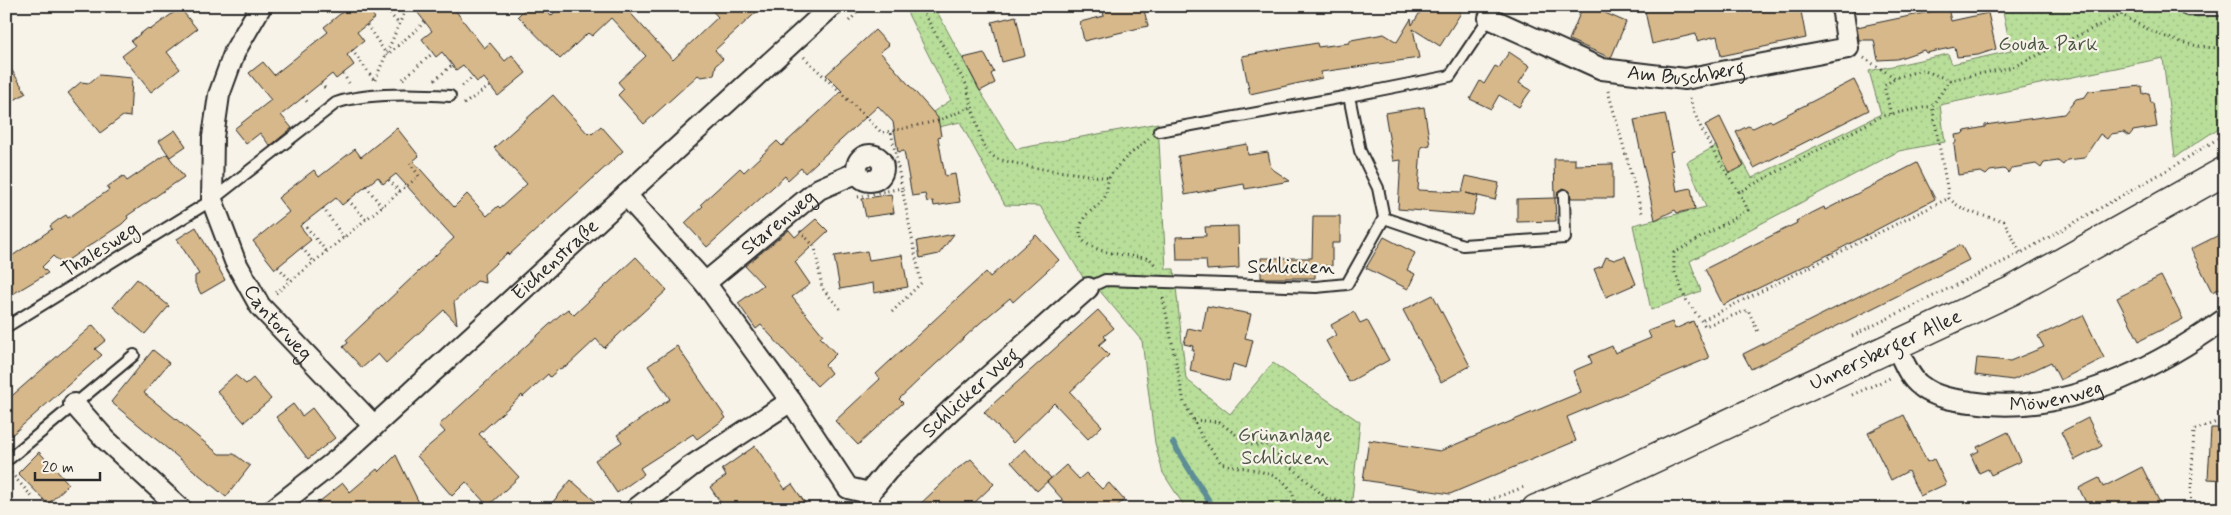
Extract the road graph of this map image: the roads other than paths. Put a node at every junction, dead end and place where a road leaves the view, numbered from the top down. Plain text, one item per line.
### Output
1 (261, 6) edge
2 (832, 6) edge
3 (1842, 6) edge
4 (2187, 10) dead end
5 (2225, 10) edge
6 (1493, 12) edge
7 (450, 96) road end
8 (1349, 96) junction
9 (1159, 131) road end
10 (2225, 171) edge
11 (858, 172) dead end
12 (626, 195) junction
13 (1564, 195) dead end
14 (212, 200) junction
15 (1384, 218) junction
16 (705, 283) junction
17 (1088, 288) joint
18 (2225, 319) edge
19 (6, 327) edge
20 (1895, 344) junction
21 (134, 355) dead end
22 (791, 401) junction
23 (74, 404) junction
24 (374, 426) junction
25 (10, 458) road end
26 (1532, 497) edge
27 (869, 501) edge
28 (181, 509) edge
29 (274, 509) edge
30 (636, 509) edge

1 - 14 street, Cantorweg
2 - 12 street, Eichenstraße
3 - 6 street, Am Buschberg
4 - 5 lane
6 - 8 lane
7 - 14 lane
8 - 9 lane
8 - 15 lane
10 - 20 main road, Unnersberger Allee
11 - 16 street, Starenweg
12 - 16 street
12 - 24 street, Eichenstraße
13 - 15 lane
14 - 19 lane, Thalesweg
14 - 24 street, Cantorweg
15 - 17 lane, Schlicken
16 - 22 street
17 - 27 street, Schlicker Weg
18 - 20 street, Möwenweg
20 - 26 main road, Unnersberger Allee
21 - 23 lane
22 - 27 street
22 - 30 street
23 - 25 lane
23 - 28 street
24 - 29 street, Eichenstraße

